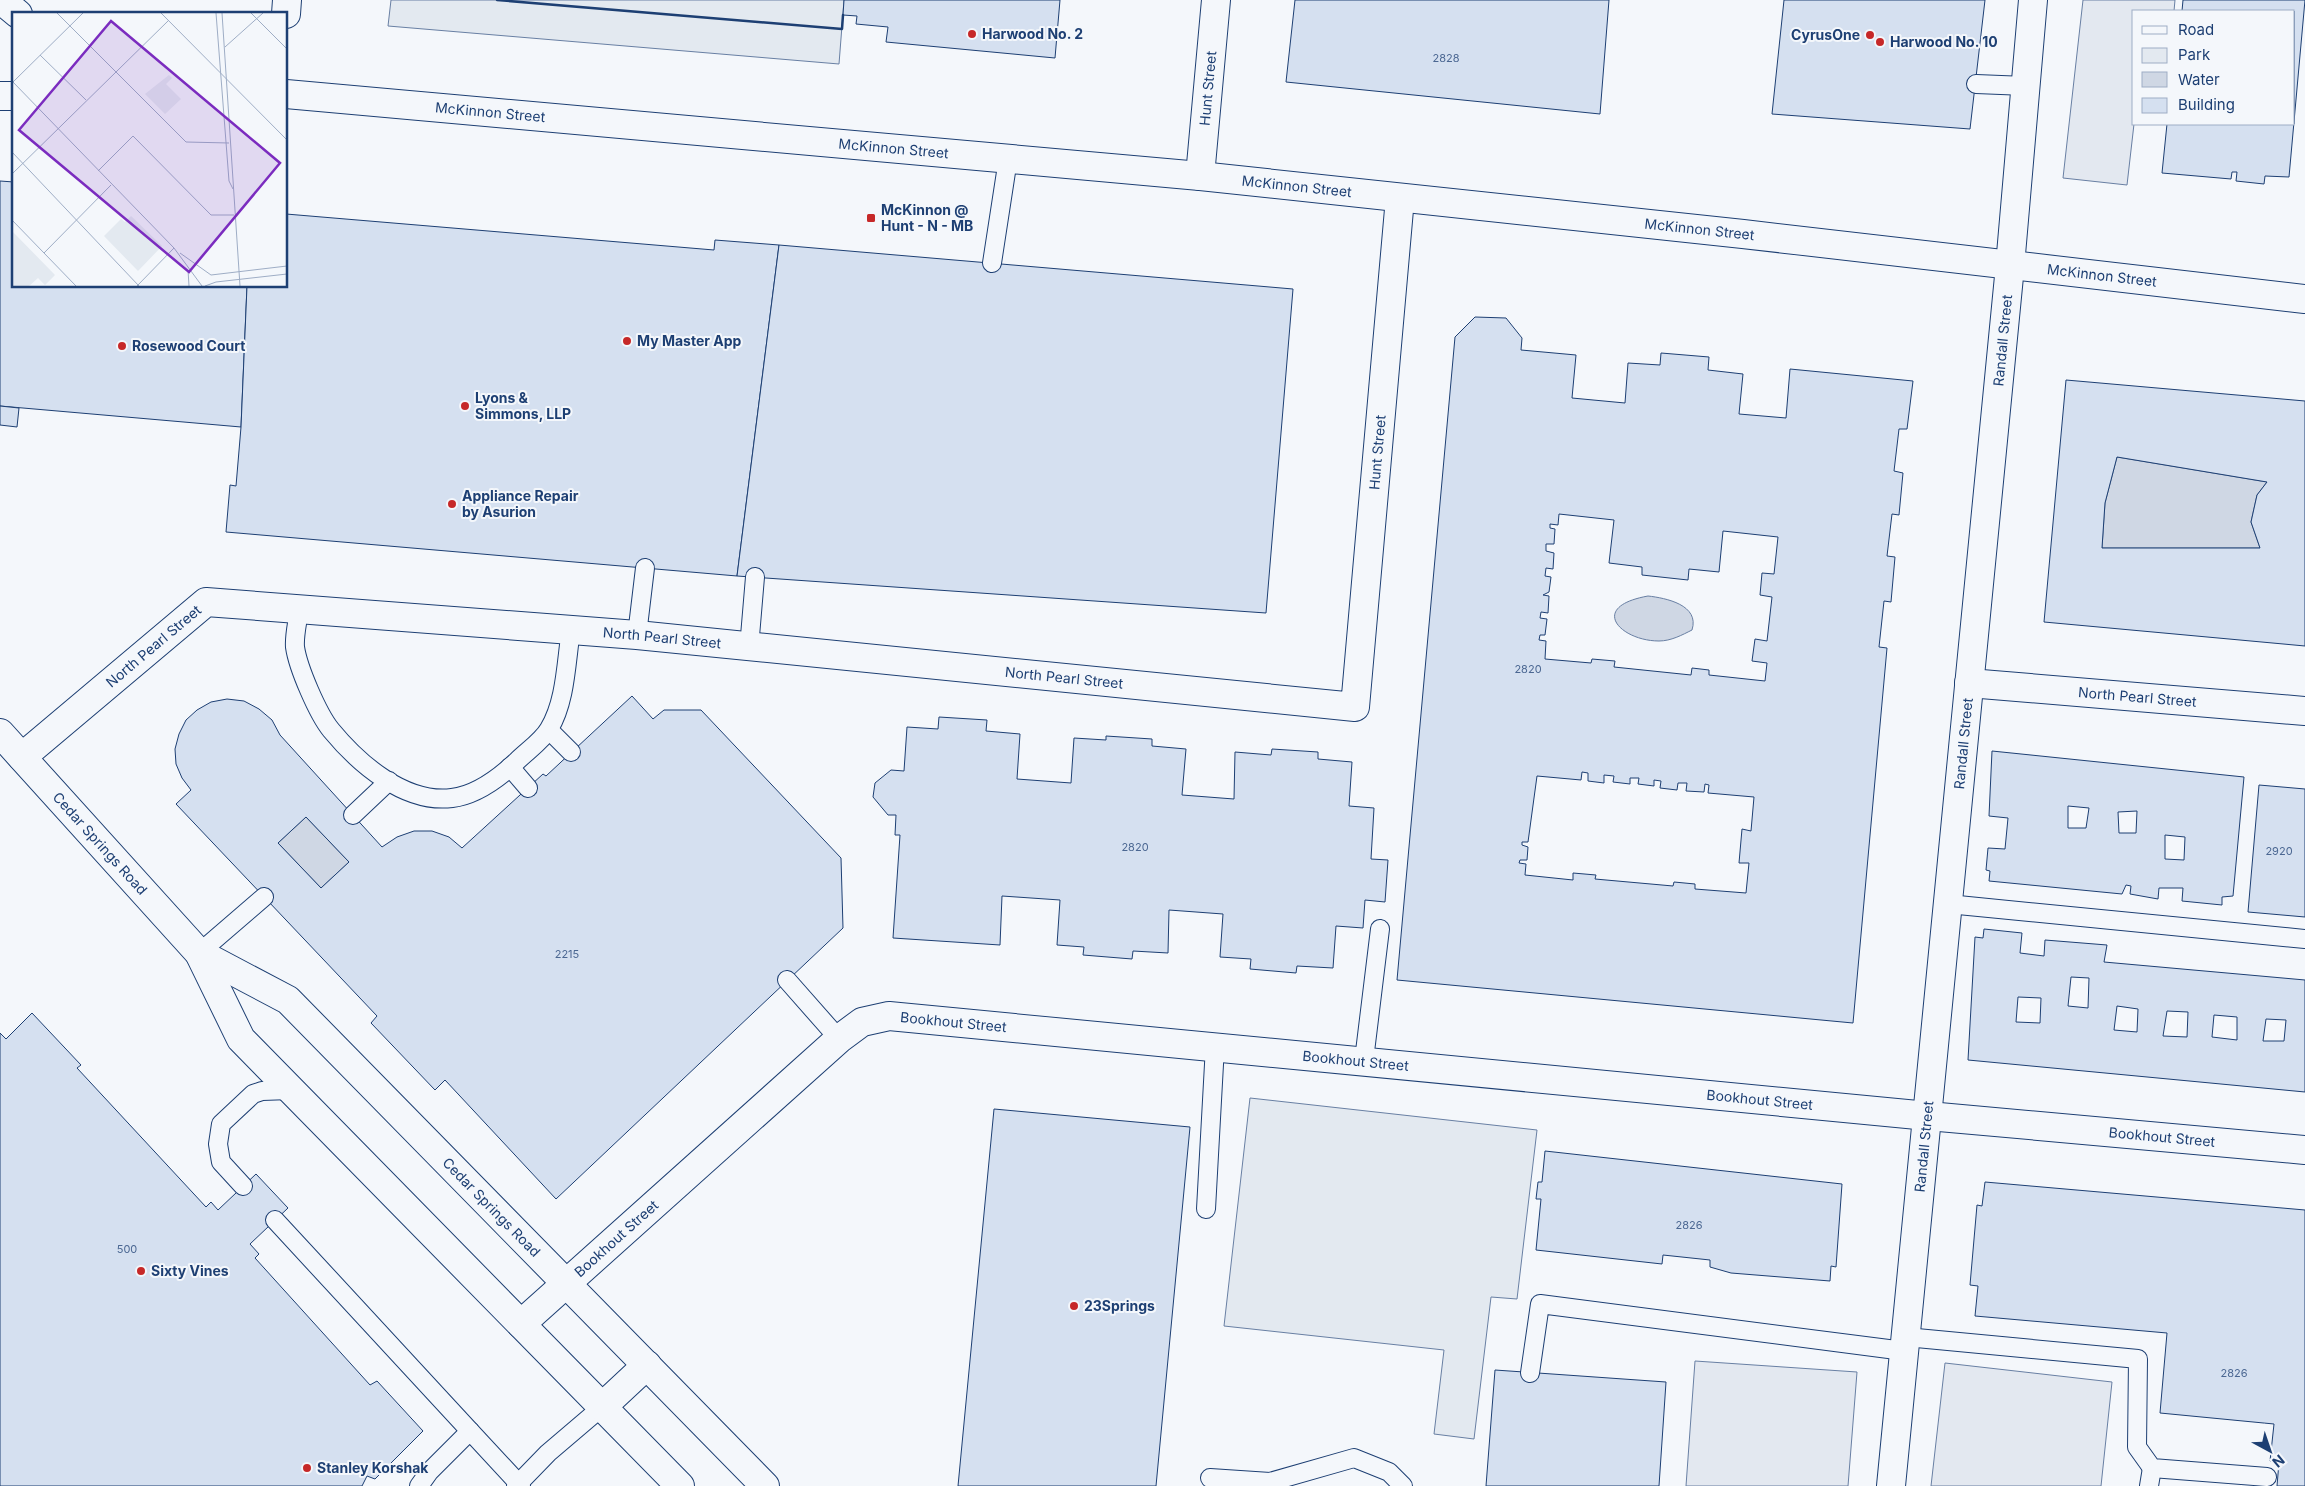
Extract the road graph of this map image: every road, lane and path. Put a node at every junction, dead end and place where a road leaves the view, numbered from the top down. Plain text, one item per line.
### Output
1 (1, 0) edge
2 (1216, 0) edge
3 (2033, 0) edge
4 (16, 12) edge
5 (1976, 84) dead end
6 (2026, 86) junction
7 (288, 94) edge
8 (1008, 159) junction
9 (1200, 176) junction
10 (1400, 198) junction
11 (992, 263) dead end
12 (2010, 266) junction
13 (2305, 299) edge
14 (646, 568) dead end
15 (755, 577) dead end
16 (299, 609) junction
17 (571, 630) junction
18 (637, 635) junction
19 (749, 648) junction
20 (1969, 683) junction
21 (1355, 707) joint
22 (2305, 711) edge
23 (549, 730) junction
24 (0, 733) edge
25 (572, 752) dead end
26 (22, 757) junction
27 (510, 767) junction
28 (389, 781) junction
29 (528, 788) dead end
30 (353, 815) dead end
31 (264, 897) dead end
32 (1948, 904) junction
33 (1380, 929) dead end
34 (2305, 939) edge
35 (200, 953) junction
36 (787, 980) dead end
37 (839, 1039) junction
38 (1216, 1046) junction
39 (1364, 1060) junction
40 (290, 1090) junction
41 (1928, 1116) junction
42 (2305, 1150) edge
43 (244, 1186) dead end
44 (1206, 1209) dead end
45 (275, 1220) dead end
46 (566, 1282) junction
47 (521, 1324) junction
48 (1905, 1344) junction
49 (647, 1365) junction
50 (1530, 1373) dead end
51 (602, 1407) junction
52 (470, 1431) junction
53 (2152, 1468) junction
54 (2267, 1477) dead end
55 (1210, 1478) dead end
56 (519, 1485) edge
57 (419, 1486) edge
58 (680, 1486) edge
59 (765, 1486) edge
60 (1403, 1486) edge
61 (1891, 1486) edge
62 (2149, 1486) edge

1 - 4 street
2 - 9 street, Hunt Street
3 - 6 street, Randall Street
5 - 6 lane
6 - 12 street, Randall Street
7 - 8 street, McKinnon Street
8 - 9 street, McKinnon Street
8 - 11 lane
9 - 10 street, McKinnon Street
10 - 12 street, McKinnon Street
10 - 21 street, Hunt Street
12 - 13 street, McKinnon Street
12 - 20 street, Randall Street
14 - 18 lane
15 - 19 lane
16 - 17 street, North Pearl Street
16 - 26 street, North Pearl Street
16 - 28 lane
17 - 18 street, North Pearl Street
17 - 23 lane
18 - 19 street, North Pearl Street
19 - 21 street, North Pearl Street
20 - 22 street, North Pearl Street
20 - 32 street, Randall Street
23 - 25 lane
23 - 27 lane
24 - 26 street, Cedar Springs Road
26 - 35 street, Cedar Springs Road
27 - 28 lane
27 - 29 lane
28 - 30 lane
31 - 35 lane
32 - 34 lane
32 - 41 street, Randall Street
33 - 39 lane
35 - 40 street, Cedar Springs Road
35 - 46 street, Cedar Springs Road
36 - 37 lane
37 - 38 street, Bookhout Street
37 - 46 street, Bookhout Street
38 - 39 street, Bookhout Street
38 - 44 lane
39 - 41 street, Bookhout Street
40 - 43 lane
40 - 47 street, Cedar Springs Road
41 - 42 street, Bookhout Street
41 - 48 street, Randall Street
45 - 52 lane
46 - 47 street, Bookhout Street
46 - 49 street, Cedar Springs Road
47 - 51 street, Cedar Springs Road
48 - 50 lane
48 - 53 lane
48 - 61 street, Randall Street
49 - 51 street
49 - 59 street, Cedar Springs Road
51 - 56 lane
51 - 58 street, Cedar Springs Road
52 - 56 lane
52 - 57 lane
53 - 54 lane
53 - 62 lane
55 - 60 lane

